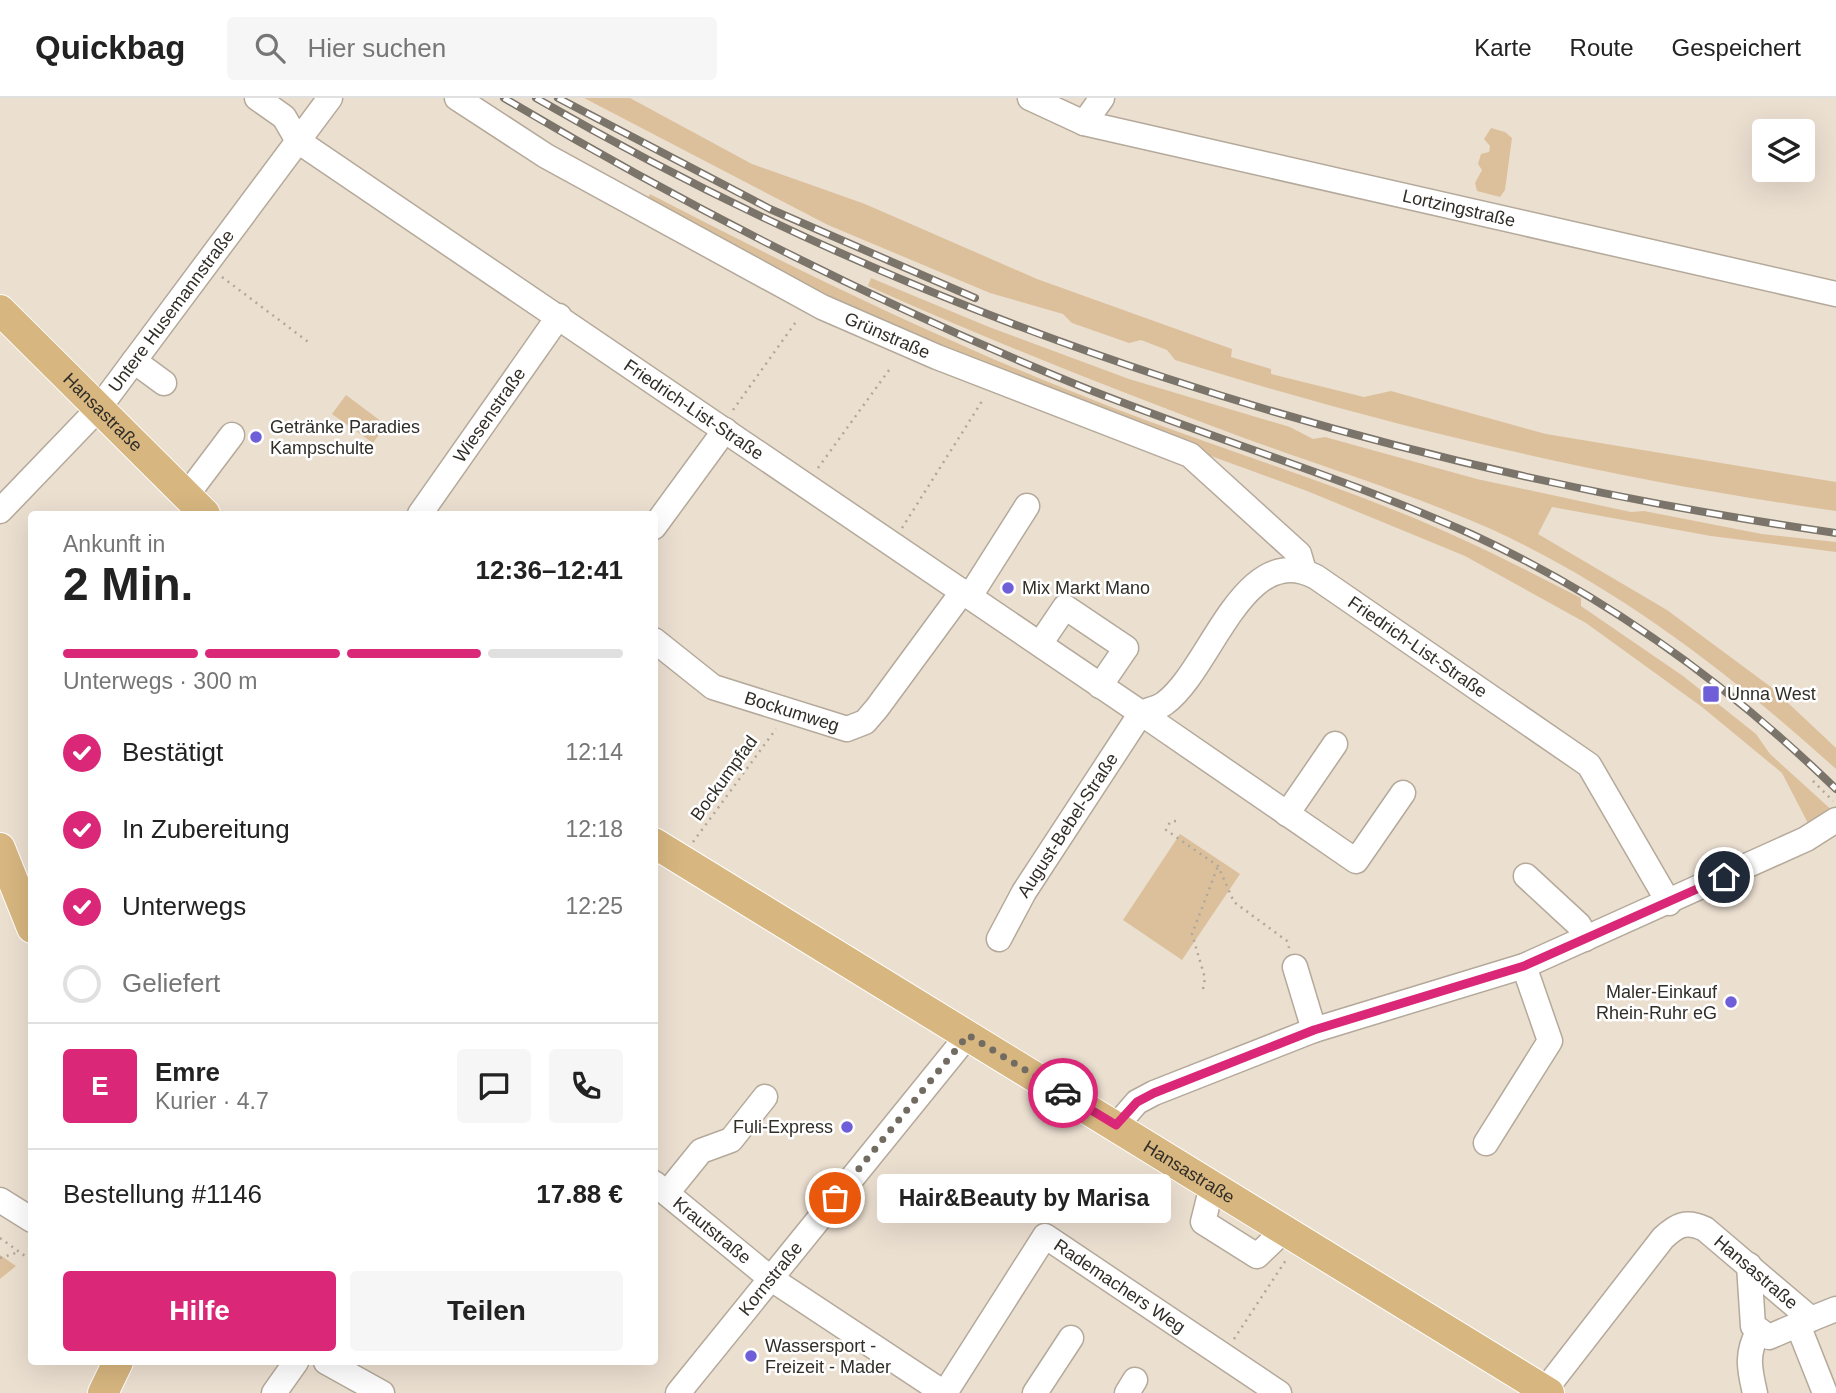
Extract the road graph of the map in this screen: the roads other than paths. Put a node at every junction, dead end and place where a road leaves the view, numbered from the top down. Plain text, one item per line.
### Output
1 (257, 98) edge
2 (330, 98) edge
3 (457, 98) edge
4 (1030, 98) edge
5 (1102, 98) edge
6 (1084, 122) junction
7 (298, 141) junction
8 (1836, 295) edge
9 (0, 310) edge
10 (559, 316) junction
11 (134, 360) junction
12 (164, 383) dead end
13 (99, 408) junction
14 (723, 429) junction
15 (232, 435) dead end
16 (195, 505) edge
17 (1027, 506) dead end
18 (0, 511) edge
19 (422, 511) edge
20 (658, 521) edge
21 (1304, 571) junction
22 (967, 593) junction
23 (658, 643) edge
24 (1040, 644) junction
25 (1100, 686) junction
26 (1140, 713) junction
27 (1335, 744) dead end
28 (1403, 793) dead end
29 (1287, 814) junction
30 (1836, 820) edge
31 (658, 845) edge
32 (0, 848) edge
33 (1526, 876) dead end
34 (1669, 903) junction
35 (28, 918) edge
36 (999, 939) dead end
37 (1585, 939) junction
38 (1524, 966) junction
39 (1295, 967) road end
40 (1314, 1030) junction
41 (968, 1035) junction
42 (765, 1097) dead end
43 (1116, 1125) junction
44 (1486, 1143) dead end
45 (661, 1188) edge
46 (0, 1200) edge
47 (28, 1218) edge
48 (1749, 1265) junction
49 (770, 1278) junction
50 (1836, 1309) edge
51 (1805, 1322) junction
52 (1759, 1330) junction
53 (1071, 1338) dead end
54 (117, 1365) edge
55 (294, 1365) edge
56 (331, 1365) edge
57 (1547, 1392) edge
58 (103, 1393) edge
59 (274, 1393) edge
60 (382, 1393) edge
61 (678, 1393) edge
62 (944, 1393) edge
63 (1035, 1393) edge
64 (1279, 1393) edge
65 (1755, 1393) edge
66 (1825, 1393) edge

1 - 7 street, Friedrich-List-Straße
2 - 7 street, Untere Husemannstraße
3 - 21 street, Grünstraße
4 - 6 street, Lortzingstraße
5 - 6 street
6 - 8 street, Lortzingstraße
7 - 10 street, Friedrich-List-Straße
7 - 11 street, Untere Husemannstraße
9 - 13 main road, Hansastraße
10 - 14 street, Friedrich-List-Straße
10 - 19 street, Wiesenstraße
11 - 12 street
11 - 13 street, Untere Husemannstraße
13 - 16 main road, Hansastraße
13 - 18 street, Untere Husemannstraße
14 - 20 street
14 - 22 street, Friedrich-List-Straße
15 - 16 street
17 - 22 street, Bockumweg
21 - 26 street
21 - 34 street, Friedrich-List-Straße
22 - 23 street, Bockumweg
22 - 24 street, Friedrich-List-Straße
24 - 25 street, Friedrich-List-Straße
24 - 25 street
25 - 26 street, Friedrich-List-Straße
26 - 29 street, Friedrich-List-Straße
26 - 36 street, August-Bebel-Straße
27 - 29 street
28 - 29 street, Friedrich-List-Straße
30 - 34 street
31 - 41 main road, Hansastraße
32 - 35 main road
33 - 37 street
34 - 37 street
37 - 38 street
38 - 40 street
38 - 44 street
39 - 40 street
40 - 43 street
41 - 43 main road, Hansastraße
41 - 49 street, Kornstraße
42 - 45 street
43 - 57 main road, Hansastraße
45 - 49 street, Krautstraße
46 - 47 street
48 - 51 street, Hansastraße
48 - 52 street
48 - 57 street, Hansastraße
49 - 61 street, Kornstraße
49 - 62 street, Krautstraße
50 - 51 street, Hansastraße
51 - 52 street
51 - 66 street
52 - 65 street
53 - 63 street
54 - 58 main road
55 - 59 street
56 - 60 street
62 - 64 street, Rademachers Weg

